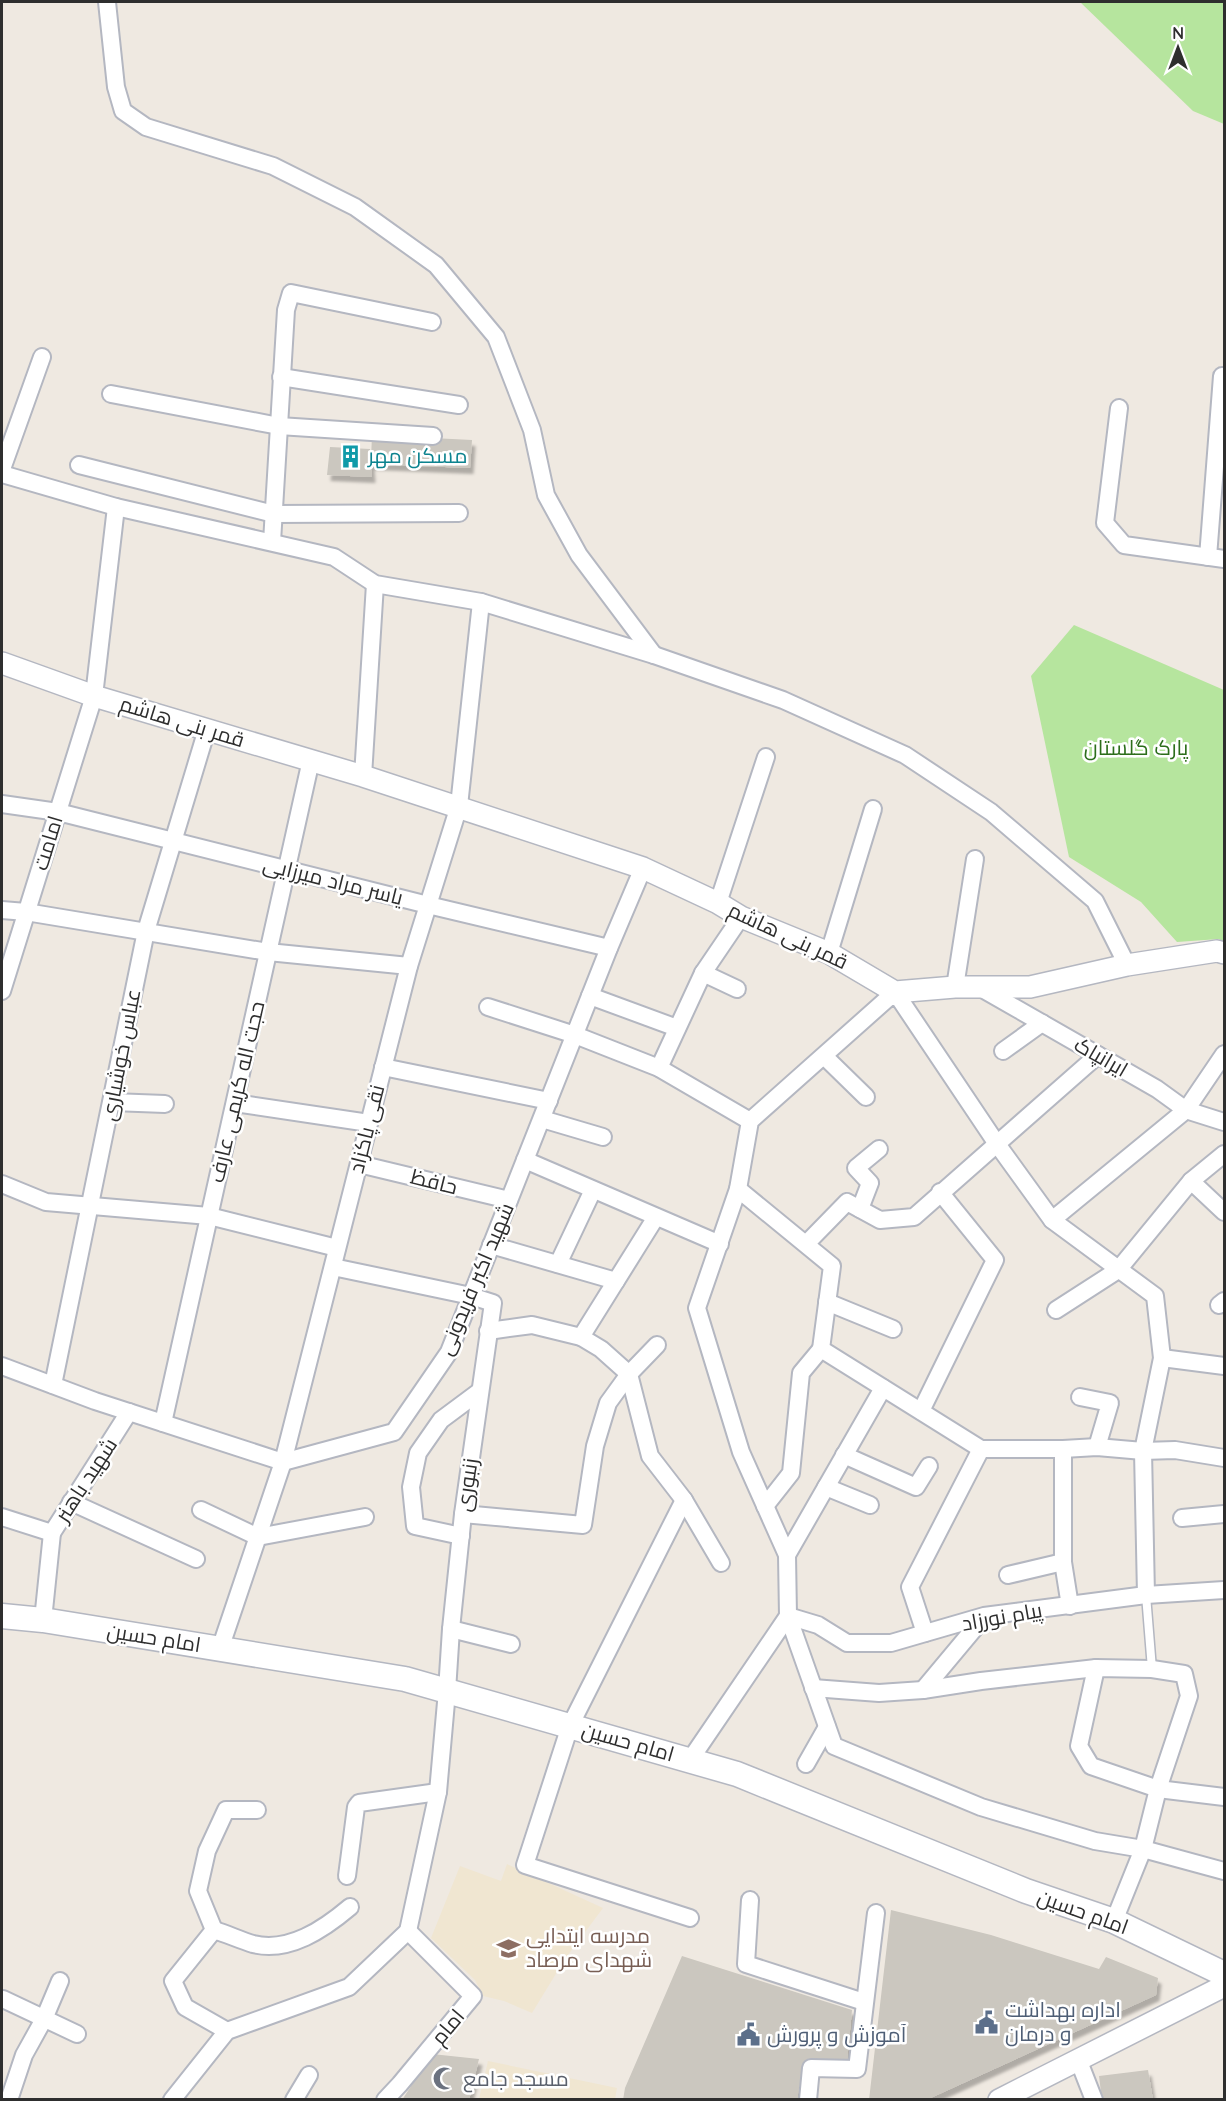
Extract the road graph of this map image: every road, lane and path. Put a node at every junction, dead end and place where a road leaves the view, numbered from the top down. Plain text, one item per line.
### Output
1 (107, 2) edge
2 (432, 322) dead end
3 (42, 357) dead end
4 (1222, 376) dead end
5 (281, 377) junction
6 (111, 394) dead end
7 (459, 405) dead end
8 (1119, 408) dead end
9 (279, 426) junction
10 (433, 436) dead end
11 (80, 465) dead end
12 (2, 469) edge
13 (2, 474) edge
14 (116, 507) junction
15 (459, 513) dead end
16 (274, 514) junction
17 (272, 542) junction
18 (1216, 558) edge
19 (375, 584) junction
20 (481, 602) junction
21 (654, 655) junction
22 (2, 663) edge
23 (94, 696) junction
24 (207, 729) junction
25 (766, 757) dead end
26 (311, 760) junction
27 (363, 776) junction
28 (2, 804) edge
29 (459, 806) junction
30 (873, 809) dead end
31 (58, 812) junction
32 (174, 841) junction
33 (975, 859) dead end
34 (643, 868) junction
35 (287, 869) junction
36 (718, 903) junction
37 (428, 905) junction
38 (2, 910) edge
39 (26, 912) junction
40 (741, 917) junction
41 (146, 931) junction
42 (609, 948) junction
43 (268, 952) junction
44 (829, 953) junction
45 (1224, 953) edge
46 (1127, 965) junction
47 (409, 966) junction
48 (703, 973) junction
49 (955, 987) junction
50 (979, 987) junction
51 (737, 988) dead end
52 (2, 991) edge
53 (895, 992) junction
54 (590, 996) junction
55 (488, 1007) dead end
56 (1042, 1023) junction
57 (677, 1028) junction
58 (575, 1035) junction
59 (1003, 1051) dead end
60 (1224, 1054) edge
61 (1098, 1055) junction
62 (824, 1056) junction
63 (383, 1067) junction
64 (659, 1068) junction
65 (866, 1097) dead end
66 (549, 1101) junction
67 (112, 1102) junction
68 (235, 1103) junction
69 (165, 1104) dead end
70 (1186, 1110) junction
71 (542, 1119) junction
72 (750, 1121) junction
73 (1224, 1122) edge
74 (369, 1123) junction
75 (603, 1137) dead end
76 (997, 1144) junction
77 (879, 1149) dead end
78 (1224, 1154) edge
79 (525, 1160) junction
80 (358, 1164) junction
81 (1191, 1181) junction
82 (2, 1184) edge
83 (738, 1189) junction
84 (593, 1190) junction
85 (940, 1192) junction
86 (509, 1200) junction
87 (91, 1205) junction
88 (860, 1209) junction
89 (1224, 1212) edge
90 (209, 1216) junction
91 (656, 1217) junction
92 (1052, 1220) junction
93 (720, 1244) junction
94 (806, 1244) junction
95 (491, 1245) junction
96 (337, 1248) junction
97 (558, 1264) junction
98 (333, 1267) junction
99 (1118, 1270) junction
100 (616, 1281) junction
101 (471, 1296) junction
102 (827, 1302) junction
103 (1056, 1310) dead end
104 (893, 1329) dead end
105 (488, 1331) junction
106 (581, 1337) junction
107 (657, 1345) dead end
108 (821, 1349) junction
109 (1162, 1358) junction
110 (2, 1366) edge
111 (1224, 1366) edge
112 (628, 1374) junction
113 (54, 1385) junction
114 (883, 1388) junction
115 (480, 1391) junction
116 (1080, 1397) dead end
117 (921, 1411) junction
118 (129, 1412) junction
119 (163, 1423) junction
120 (1097, 1447) junction
121 (981, 1449) junction
122 (1063, 1449) junction
123 (1143, 1451) junction
124 (844, 1455) junction
125 (1224, 1458) edge
126 (283, 1462) junction
127 (929, 1466) dead end
128 (826, 1487) junction
129 (684, 1500) junction
130 (71, 1502) junction
131 (870, 1505) dead end
132 (765, 1506) junction
133 (201, 1510) dead end
134 (463, 1514) junction
135 (1224, 1514) edge
136 (2, 1517) edge
137 (365, 1517) dead end
138 (1182, 1518) dead end
139 (52, 1533) junction
140 (461, 1536) junction
141 (258, 1537) junction
142 (787, 1556) junction
143 (196, 1559) dead end
144 (1063, 1562) junction
145 (721, 1563) dead end
146 (1008, 1575) dead end
147 (1224, 1590) edge
148 (1146, 1595) junction
149 (1070, 1606) junction
150 (2, 1616) edge
151 (788, 1616) junction
152 (984, 1616) junction
153 (43, 1620) junction
154 (451, 1629) junction
155 (925, 1633) junction
156 (511, 1644) dead end
157 (220, 1649) junction
158 (1096, 1668) junction
159 (1152, 1669) junction
160 (813, 1688) junction
161 (923, 1690) junction
162 (447, 1691) junction
163 (570, 1726) junction
164 (827, 1727) junction
165 (690, 1760) junction
166 (806, 1764) dead end
167 (1158, 1789) junction
168 (438, 1792) junction
169 (1224, 1797) edge
170 (257, 1810) dead end
171 (1143, 1849) junction
172 (1224, 1871) edge
173 (347, 1876) dead end
174 (750, 1900) dead end
175 (350, 1907) dead end
176 (876, 1913) dead end
177 (690, 1918) dead end
178 (1114, 1922) junction
179 (214, 1930) junction
180 (408, 1931) junction
181 (1224, 1974) edge
182 (60, 1982) dead end
183 (1224, 1986) edge
184 (3, 1999) dead end
185 (864, 2002) junction
186 (44, 2019) junction
187 (226, 2031) junction
188 (77, 2034) dead end
189 (1078, 2059) junction
190 (309, 2075) dead end
191 (9, 2100) edge
192 (172, 2100) edge
193 (294, 2100) edge
194 (385, 2100) edge
195 (808, 2100) edge
196 (999, 2100) edge
197 (1094, 2100) edge

1 - 21 street
2 - 5 street
3 - 12 street
4 - 18 street
5 - 7 street
5 - 9 street
6 - 9 street
8 - 18 street
9 - 10 street
9 - 16 street
11 - 16 street
13 - 14 street
14 - 17 street
14 - 23 street, امامت
15 - 16 street
16 - 17 street
17 - 19 street
19 - 20 street
19 - 27 street
20 - 21 street
20 - 29 street, نقی پاکزاد
21 - 46 street
22 - 23 street, قمر بنی هاشم
23 - 24 street, قمر بنی هاشم
23 - 31 street, امامت
24 - 26 street, قمر بنی هاشم
24 - 32 street, عباس خوشیاری
25 - 36 street
26 - 27 street, قمر بنی هاشم
26 - 35 street, حجت اله کریمی عارف
27 - 29 street, قمر بنی هاشم
28 - 31 street, یاسر مراد میرزایی
29 - 34 street, قمر بنی هاشم
29 - 37 street, نقی پاکزاد
30 - 44 street
31 - 32 street, یاسر مراد میرزایی
31 - 39 street, امامت
32 - 35 street, یاسر مراد میرزایی
32 - 41 street, عباس خوشیاری
33 - 49 street
34 - 36 street, قمر بنی هاشم
34 - 42 street, شهید اکبر فریدونی
35 - 37 street, یاسر مراد میرزایی
35 - 43 street, حجت اله کریمی عارف
36 - 40 street, قمر بنی هاشم
37 - 42 street, یاسر مراد میرزایی
37 - 47 street, نقی پاکزاد
38 - 39 street
39 - 41 street
39 - 52 street, امامت
40 - 44 street, قمر بنی هاشم
40 - 48 street
41 - 43 street
41 - 67 street, عباس خوشیاری
42 - 54 street, شهید اکبر فریدونی
43 - 47 street
43 - 68 street, حجت اله کریمی عارف
44 - 53 street, قمر بنی هاشم
45 - 46 street
46 - 50 street
47 - 63 street, نقی پاکزاد
48 - 51 street
48 - 57 street
49 - 50 street
49 - 53 street
50 - 56 street, ایرانپاک
53 - 62 street
53 - 76 street
54 - 57 street
54 - 58 street, شهید اکبر فریدونی
55 - 58 street
56 - 59 street
56 - 61 street, ایرانپاک
57 - 64 street
58 - 64 street
58 - 66 street, شهید اکبر فریدونی
60 - 70 street
61 - 70 street, ایرانپاک
61 - 76 street
62 - 65 street
62 - 72 street
63 - 66 street
63 - 74 street, نقی پاکزاد
64 - 72 street
66 - 71 street, شهید اکبر فریدونی
67 - 69 street
67 - 87 street, عباس خوشیاری
68 - 74 street
68 - 90 street, حجت اله کریمی عارف
70 - 73 street, ایرانپاک
70 - 92 street
71 - 75 street
71 - 79 street, شهید اکبر فریدونی
72 - 83 street
74 - 80 street, نقی پاکزاد
76 - 85 street
76 - 92 street
77 - 88 street
78 - 81 street
79 - 84 street
79 - 86 street, شهید اکبر فریدونی
80 - 86 street, حافظ
80 - 96 street, نقی پاکزاد
81 - 89 street
81 - 99 street
82 - 87 street
83 - 93 street
83 - 94 street
84 - 91 street
84 - 97 street
85 - 88 street
85 - 117 street
86 - 95 street, شهید اکبر فریدونی
87 - 90 street
87 - 113 street, عباس خوشیاری
88 - 94 street
90 - 96 street
90 - 119 street, حجت اله کریمی عارف
91 - 93 street
91 - 100 street
92 - 99 street
93 - 132 street
94 - 102 street
95 - 97 street
95 - 101 street, شهید اکبر فریدونی
96 - 98 street, نقی پاکزاد
97 - 100 street
98 - 101 street
98 - 126 street, نقی پاکزاد
99 - 103 street
99 - 109 street
100 - 106 street
101 - 105 street, زنبوری
101 - 126 street, شهید اکبر فریدونی
102 - 104 street
102 - 108 street
105 - 106 street
105 - 115 street, زنبوری
106 - 112 street
107 - 112 street
108 - 114 street
108 - 132 street
109 - 111 street
109 - 123 street
110 - 113 street
112 - 129 street
112 - 134 street
113 - 118 street
114 - 117 street
114 - 124 street
115 - 134 street, زنبوری
115 - 140 street
116 - 120 street
117 - 121 street
118 - 119 street
118 - 130 street, شهید باهنر
119 - 126 street
120 - 122 street
120 - 123 street
121 - 122 street
121 - 155 street
122 - 144 street
123 - 125 street
123 - 148 street
124 - 127 street
124 - 128 street
126 - 141 street, نقی پاکزاد
128 - 131 street
128 - 142 street
129 - 145 street
129 - 163 street
130 - 139 street, شهید باهنر
130 - 143 street
132 - 142 street
133 - 141 street
134 - 140 street, زنبوری
135 - 138 street
136 - 139 street, شهید باهنر
137 - 141 street
139 - 153 street
140 - 154 street, زنبوری
141 - 157 street, نقی پاکزاد
142 - 151 street
144 - 146 street
144 - 149 street
147 - 148 street, پیام نورزاد
148 - 149 street, پیام نورزاد
148 - 159 lane
149 - 152 street, پیام نورزاد
150 - 153 main road, امام حسین
151 - 155 street, پیام نورزاد
151 - 160 street
151 - 165 street
152 - 155 street, پیام نورزاد
152 - 161 street
153 - 157 main road, امام حسین
154 - 156 street
154 - 162 street, زنبوری
157 - 162 main road, امام حسین
158 - 159 street
158 - 161 street
158 - 167 street
159 - 167 street
160 - 161 street
160 - 164 street
162 - 163 main road, امام حسین
162 - 168 street, زنبوری
163 - 165 main road, امام حسین
163 - 177 street
164 - 166 street
164 - 171 street
165 - 178 main road, امام حسین
167 - 169 street
167 - 171 street
168 - 173 street
168 - 180 street, زنبوری
170 - 179 street
171 - 172 street
171 - 178 street
174 - 185 street
175 - 179 street
176 - 185 street
178 - 181 main road, امام حسین
179 - 187 street
180 - 187 street
180 - 194 street, امام
182 - 186 street
183 - 189 street
184 - 186 street
185 - 195 street
186 - 188 street
186 - 191 street
187 - 192 street
189 - 196 street
189 - 197 street
190 - 193 street

